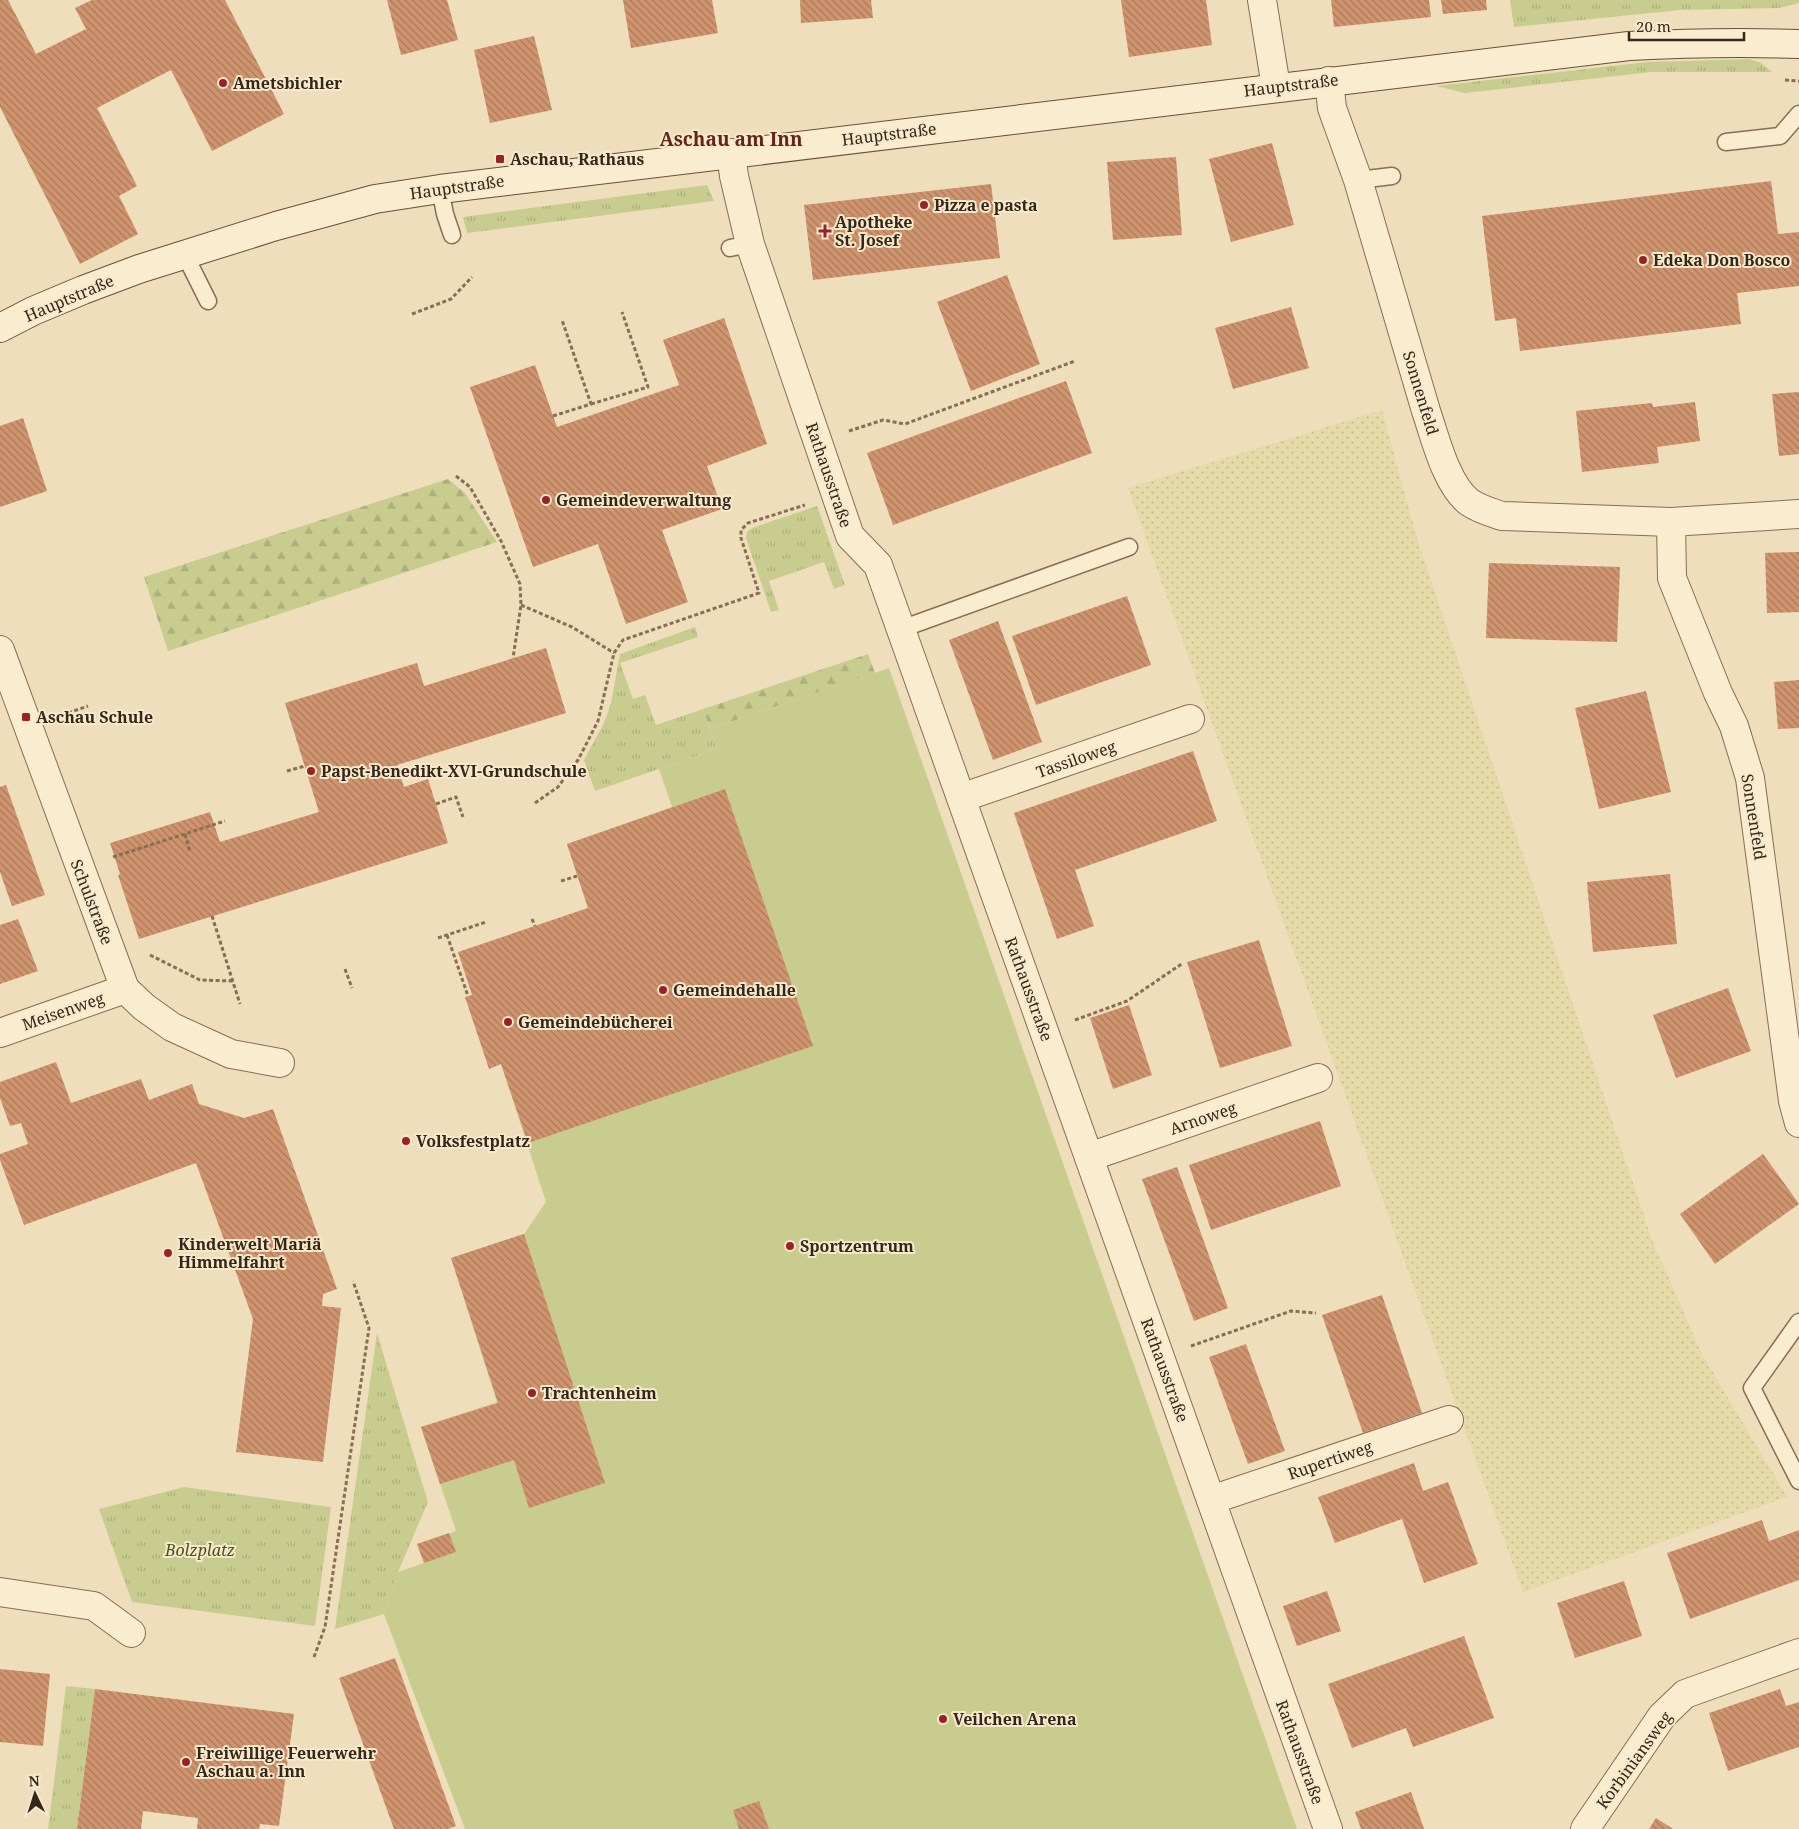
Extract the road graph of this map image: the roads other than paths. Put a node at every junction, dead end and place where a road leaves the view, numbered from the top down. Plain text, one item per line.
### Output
1 (1262, 0) edge
2 (1799, 44) edge
3 (1329, 81) junction
4 (1276, 87) junction
5 (1799, 114) edge
6 (1726, 142) dead end
7 (731, 153) junction
8 (1392, 176) dead end
9 (1358, 180) junction
10 (440, 188) junction
11 (452, 235) dead end
12 (185, 255) junction
13 (208, 301) dead end
14 (0, 328) edge
15 (1799, 514) edge
16 (1671, 522) junction
17 (1129, 547) dead end
18 (901, 629) junction
19 (0, 650) edge
20 (1190, 719) dead end
21 (961, 798) junction
22 (125, 989) junction
23 (0, 1033) edge
24 (280, 1063) dead end
25 (1318, 1078) dead end
26 (1799, 1123) edge
27 (1089, 1157) junction
28 (1799, 1322) edge
29 (1450, 1420) dead end
30 (1799, 1481) edge
31 (1211, 1500) junction
32 (0, 1592) edge
33 (131, 1633) dead end
34 (1799, 1653) edge
35 (1328, 1829) edge
36 (1585, 1829) edge

1 - 4 street
2 - 3 street, Hauptstraße
3 - 4 street, Hauptstraße
3 - 9 street, Sonnenfeld
4 - 7 street, Hauptstraße
5 - 6 lane
7 - 10 street, Hauptstraße
7 - 18 street, Rathausstraße
8 - 9 lane
9 - 16 street, Sonnenfeld
10 - 11 lane
10 - 12 street, Hauptstraße
12 - 13 lane
12 - 14 street, Hauptstraße
15 - 16 street, Sonnenfeld
16 - 26 street, Sonnenfeld
17 - 18 lane
18 - 21 street, Rathausstraße
19 - 22 street, Schulstraße
20 - 21 street, Tassiloweg
21 - 27 street, Rathausstraße
22 - 23 street, Meisenweg
22 - 24 street, Schulstraße
25 - 27 street, Arnoweg
27 - 31 street, Rathausstraße
28 - 30 lane
29 - 31 street, Rupertiweg
31 - 35 street, Rathausstraße
32 - 33 street
34 - 36 street, Korbiniansweg

